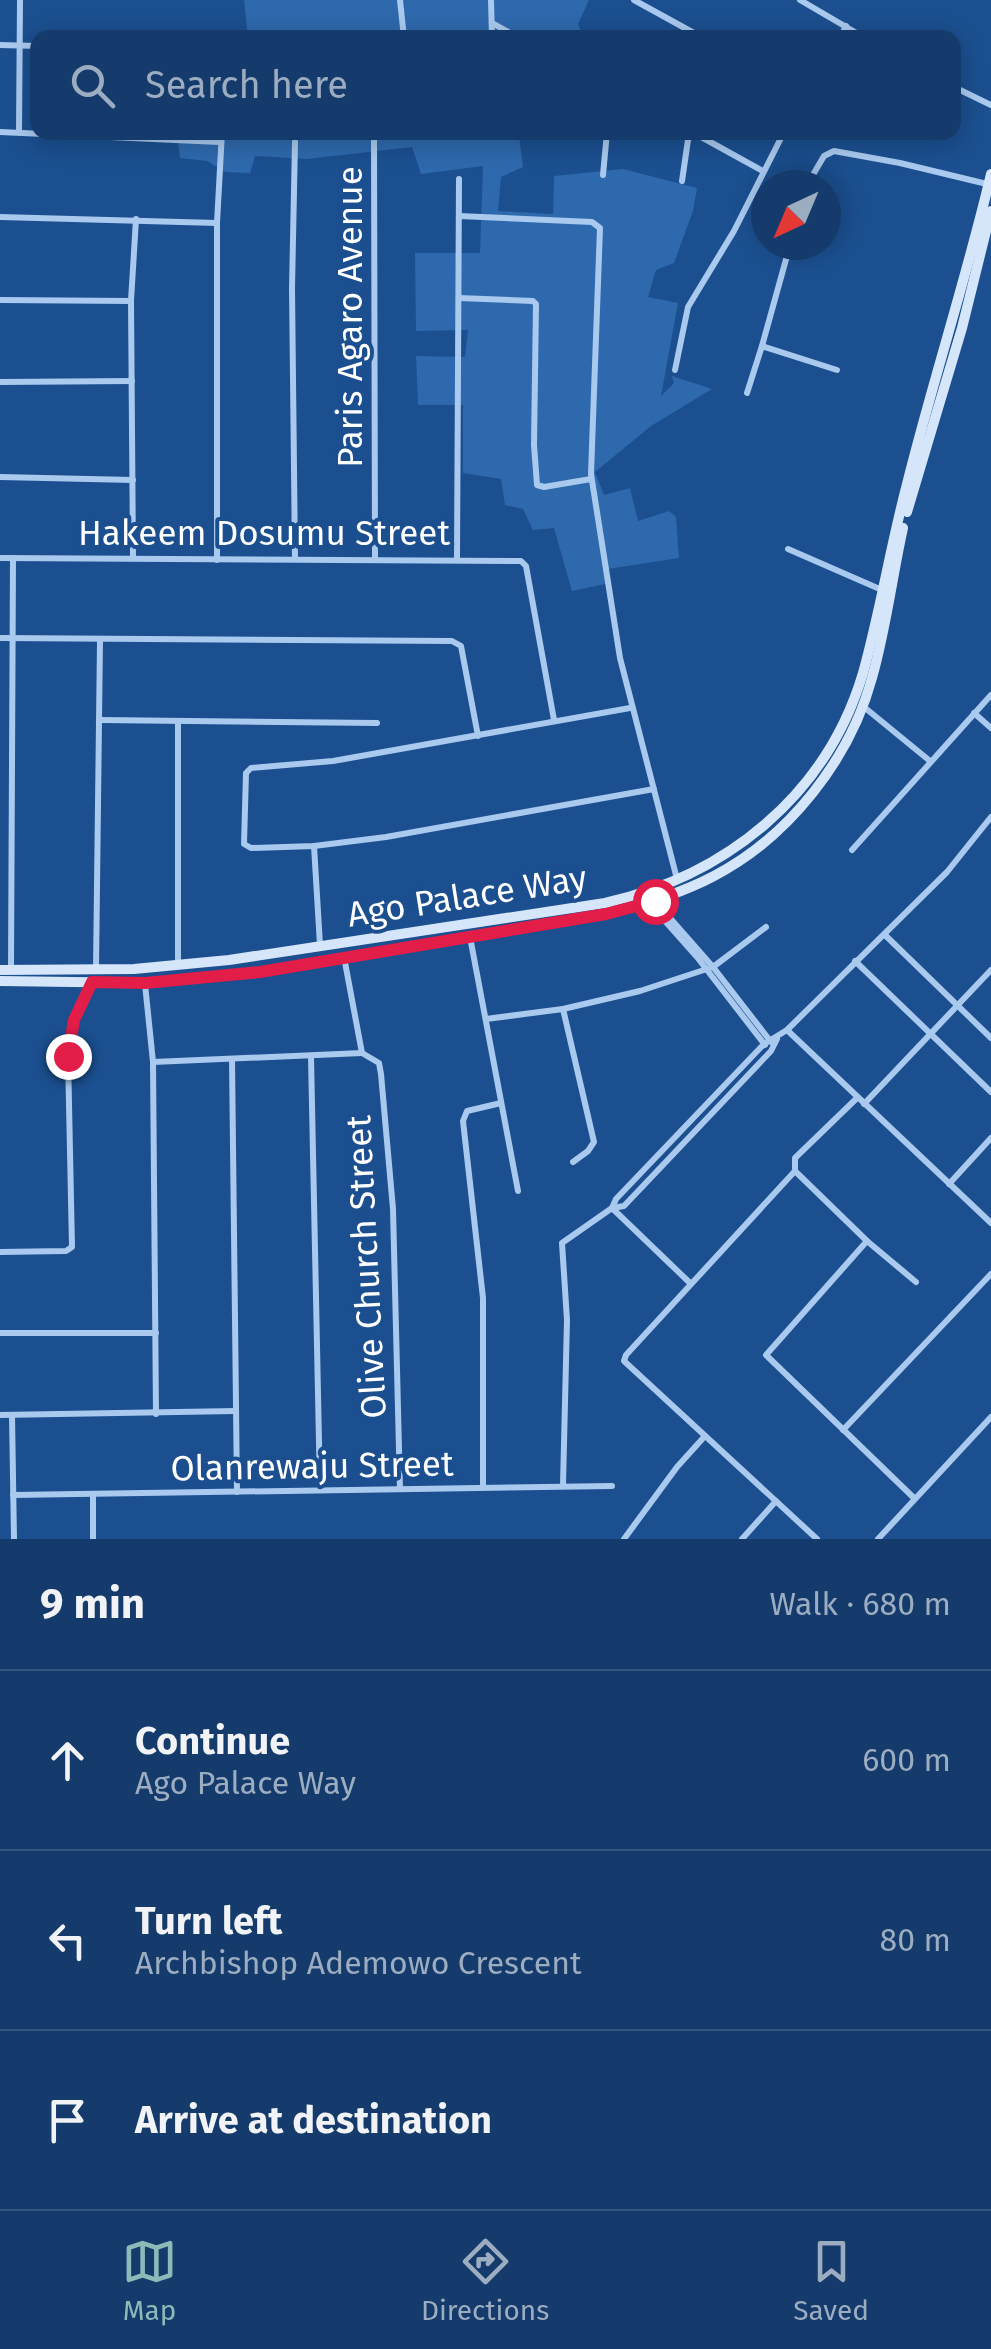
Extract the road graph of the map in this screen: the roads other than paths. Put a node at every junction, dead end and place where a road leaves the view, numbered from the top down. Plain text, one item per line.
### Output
1 (20, 0) edge
2 (400, 0) edge
3 (491, 0) edge
4 (634, 0) edge
5 (800, 0) edge
6 (492, 23) junction
7 (846, 26) junction
8 (403, 30) edge
9 (492, 30) edge
10 (505, 30) edge
11 (689, 30) edge
12 (844, 30) edge
13 (852, 30) edge
14 (0, 44) edge
15 (18, 46) junction
16 (30, 46) edge
17 (961, 90) edge
18 (991, 104) edge
19 (0, 132) edge
20 (19, 132) junction
21 (30, 133) edge
22 (179, 140) edge
23 (374, 140) edge
24 (606, 140) edge
25 (691, 140) edge
26 (705, 140) edge
27 (780, 140) edge
28 (219, 142) joint
29 (295, 142) dead end
30 (763, 170) joint
31 (816, 170) edge
32 (603, 175) dead end
33 (460, 179) dead end
34 (990, 179) edge
35 (682, 181) dead end
36 (751, 195) edge
37 (991, 210) edge
38 (459, 216) junction
39 (0, 217) edge
40 (136, 219) junction
41 (217, 223) junction
42 (988, 233) edge
43 (786, 260) edge
44 (459, 298) junction
45 (0, 300) edge
46 (131, 301) junction
47 (762, 346) junction
48 (675, 370) dead end
49 (836, 370) dead end
50 (0, 382) edge
51 (132, 382) junction
52 (748, 393) dead end
53 (0, 476) edge
54 (591, 479) junction
55 (134, 480) junction
56 (788, 550) dead end
57 (0, 558) edge
58 (13, 558) junction
59 (134, 558) junction
60 (294, 559) junction
61 (457, 559) junction
62 (217, 560) junction
63 (376, 560) junction
64 (882, 590) junction
65 (0, 638) edge
66 (12, 638) junction
67 (100, 640) junction
68 (991, 695) edge
69 (863, 707) junction
70 (630, 708) junction
71 (974, 713) junction
72 (100, 720) junction
73 (554, 720) junction
74 (178, 722) junction
75 (377, 723) dead end
76 (991, 728) edge
77 (478, 736) junction
78 (930, 761) junction
79 (654, 789) junction
80 (991, 818) edge
81 (314, 846) junction
82 (852, 850) dead end
83 (677, 881) junction
84 (4, 884) edge
85 (652, 902) junction
86 (766, 927) dead end
87 (885, 934) junction
88 (470, 936) junction
89 (320, 946) junction
90 (256, 956) junction
91 (344, 957) junction
92 (243, 958) junction
93 (855, 962) junction
94 (178, 965) junction
95 (709, 968) junction
96 (5, 970) edge
97 (96, 970) junction
98 (991, 970) edge
99 (255, 973) junction
100 (240, 974) junction
101 (0, 981) edge
102 (92, 982) junction
103 (145, 983) junction
104 (957, 1006) junction
105 (562, 1009) junction
106 (486, 1019) junction
107 (787, 1030) junction
108 (931, 1032) junction
109 (991, 1038) edge
110 (771, 1044) junction
111 (362, 1054) junction
112 (311, 1058) junction
113 (232, 1059) junction
114 (153, 1062) junction
115 (991, 1092) edge
116 (860, 1101) junction
117 (500, 1103) junction
118 (991, 1138) edge
119 (572, 1162) dead end
120 (795, 1171) junction
121 (949, 1184) junction
122 (518, 1191) dead end
123 (612, 1208) junction
124 (991, 1223) edge
125 (867, 1241) junction
126 (0, 1252) edge
127 (991, 1274) edge
128 (916, 1282) dead end
129 (690, 1284) junction
130 (156, 1332) junction
131 (0, 1333) edge
132 (236, 1411) junction
133 (156, 1414) junction
134 (0, 1415) edge
135 (12, 1415) junction
136 (991, 1417) edge
137 (843, 1430) junction
138 (706, 1436) junction
139 (563, 1486) junction
140 (612, 1486) dead end
141 (483, 1487) junction
142 (400, 1489) junction
143 (320, 1490) junction
144 (237, 1492) junction
145 (13, 1495) junction
146 (93, 1496) junction
147 (914, 1498) junction
148 (776, 1501) junction
149 (14, 1539) edge
150 (93, 1539) edge
151 (624, 1539) edge
152 (742, 1539) edge
153 (817, 1539) edge
154 (878, 1539) edge

1 - 15 street
2 - 8 street
3 - 6 street
4 - 11 street
5 - 7 street
6 - 9 street
6 - 10 street
7 - 12 street
7 - 13 street
14 - 15 street
15 - 16 street
15 - 20 street
17 - 18 street
19 - 20 street
20 - 21 street
22 - 28 street
23 - 63 street, Paris Agaro Avenue
24 - 32 street
25 - 35 street
26 - 30 street
27 - 30 street
28 - 41 street
29 - 60 street
31 - 34 street
33 - 38 street
34 - 64 main road, Ago Palace Way
36 - 48 street
37 - 42 main road, Ago Palace Way
38 - 44 street
38 - 54 street
39 - 40 street
40 - 41 street
40 - 46 street
41 - 62 street
42 - 69 main road, Ago Palace Way
43 - 47 street
44 - 54 street
44 - 61 street
45 - 46 street
46 - 51 street
47 - 49 street
47 - 52 street
50 - 51 street
51 - 55 street
53 - 55 street
54 - 70 street
55 - 59 street
56 - 64 street
57 - 58 street, Hakeem Dosumu Street
58 - 59 street, Hakeem Dosumu Street
58 - 66 street
59 - 62 street, Hakeem Dosumu Street
60 - 62 street, Hakeem Dosumu Street
60 - 63 street, Hakeem Dosumu Street
61 - 63 street, Hakeem Dosumu Street
61 - 73 street, Hakeem Dosumu Street
64 - 83 main road, Ago Palace Way
65 - 66 street
66 - 67 street
66 - 84 street
67 - 72 street
67 - 77 street
68 - 71 street
69 - 78 street
69 - 85 main road, Ago Palace Way
70 - 73 street
70 - 79 street
71 - 76 street
71 - 78 street
72 - 74 street
72 - 97 street
73 - 77 street
74 - 75 street
74 - 94 street
77 - 81 street
78 - 82 street
79 - 81 street
79 - 83 street
80 - 87 street
81 - 89 street
83 - 89 main road, Ago Palace Way
84 - 96 street
85 - 88 main road, Ago Palace Way
85 - 95 street
86 - 95 street
87 - 93 street
87 - 104 street
88 - 91 main road, Ago Palace Way
88 - 106 street
89 - 90 main road, Ago Palace Way
90 - 92 main road, Ago Palace Way
90 - 99 main road
91 - 99 main road, Ago Palace Way
91 - 111 street, Olive Church Street
92 - 94 main road, Ago Palace Way
92 - 100 main road
93 - 107 street
93 - 108 street
94 - 97 main road, Ago Palace Way
95 - 105 street
95 - 110 street
96 - 97 main road, Ago Palace Way
98 - 104 street
99 - 100 main road, Ago Palace Way
100 - 103 main road, Ago Palace Way
101 - 102 main road, Ago Palace Way
102 - 103 main road, Ago Palace Way
102 - 126 street
103 - 114 street
104 - 108 street
104 - 109 street
105 - 106 street
105 - 119 street
106 - 117 street
107 - 110 street
107 - 116 street
108 - 115 street
108 - 116 street
110 - 123 street
111 - 112 street
111 - 142 street, Olive Church Street
112 - 113 street
112 - 143 street
113 - 114 street
113 - 132 street
114 - 130 street
116 - 120 street
116 - 121 street
117 - 122 street
117 - 141 street
118 - 121 street
120 - 125 street
120 - 129 street
121 - 124 street
123 - 129 street
123 - 139 street
125 - 128 street
125 - 137 street
127 - 137 street
129 - 138 street
130 - 131 street
130 - 133 street
132 - 133 street
132 - 144 street
133 - 135 street
134 - 135 street
135 - 145 street
136 - 147 street
137 - 147 street
138 - 148 street
138 - 151 street
139 - 140 street, Olanrewaju Street
139 - 141 street, Olanrewaju Street
141 - 142 street, Olanrewaju Street
142 - 143 street, Olanrewaju Street
143 - 144 street, Olanrewaju Street
144 - 146 street, Olanrewaju Street
145 - 146 street, Olanrewaju Street
145 - 149 street
146 - 150 street
147 - 154 street
148 - 152 street
148 - 153 street

